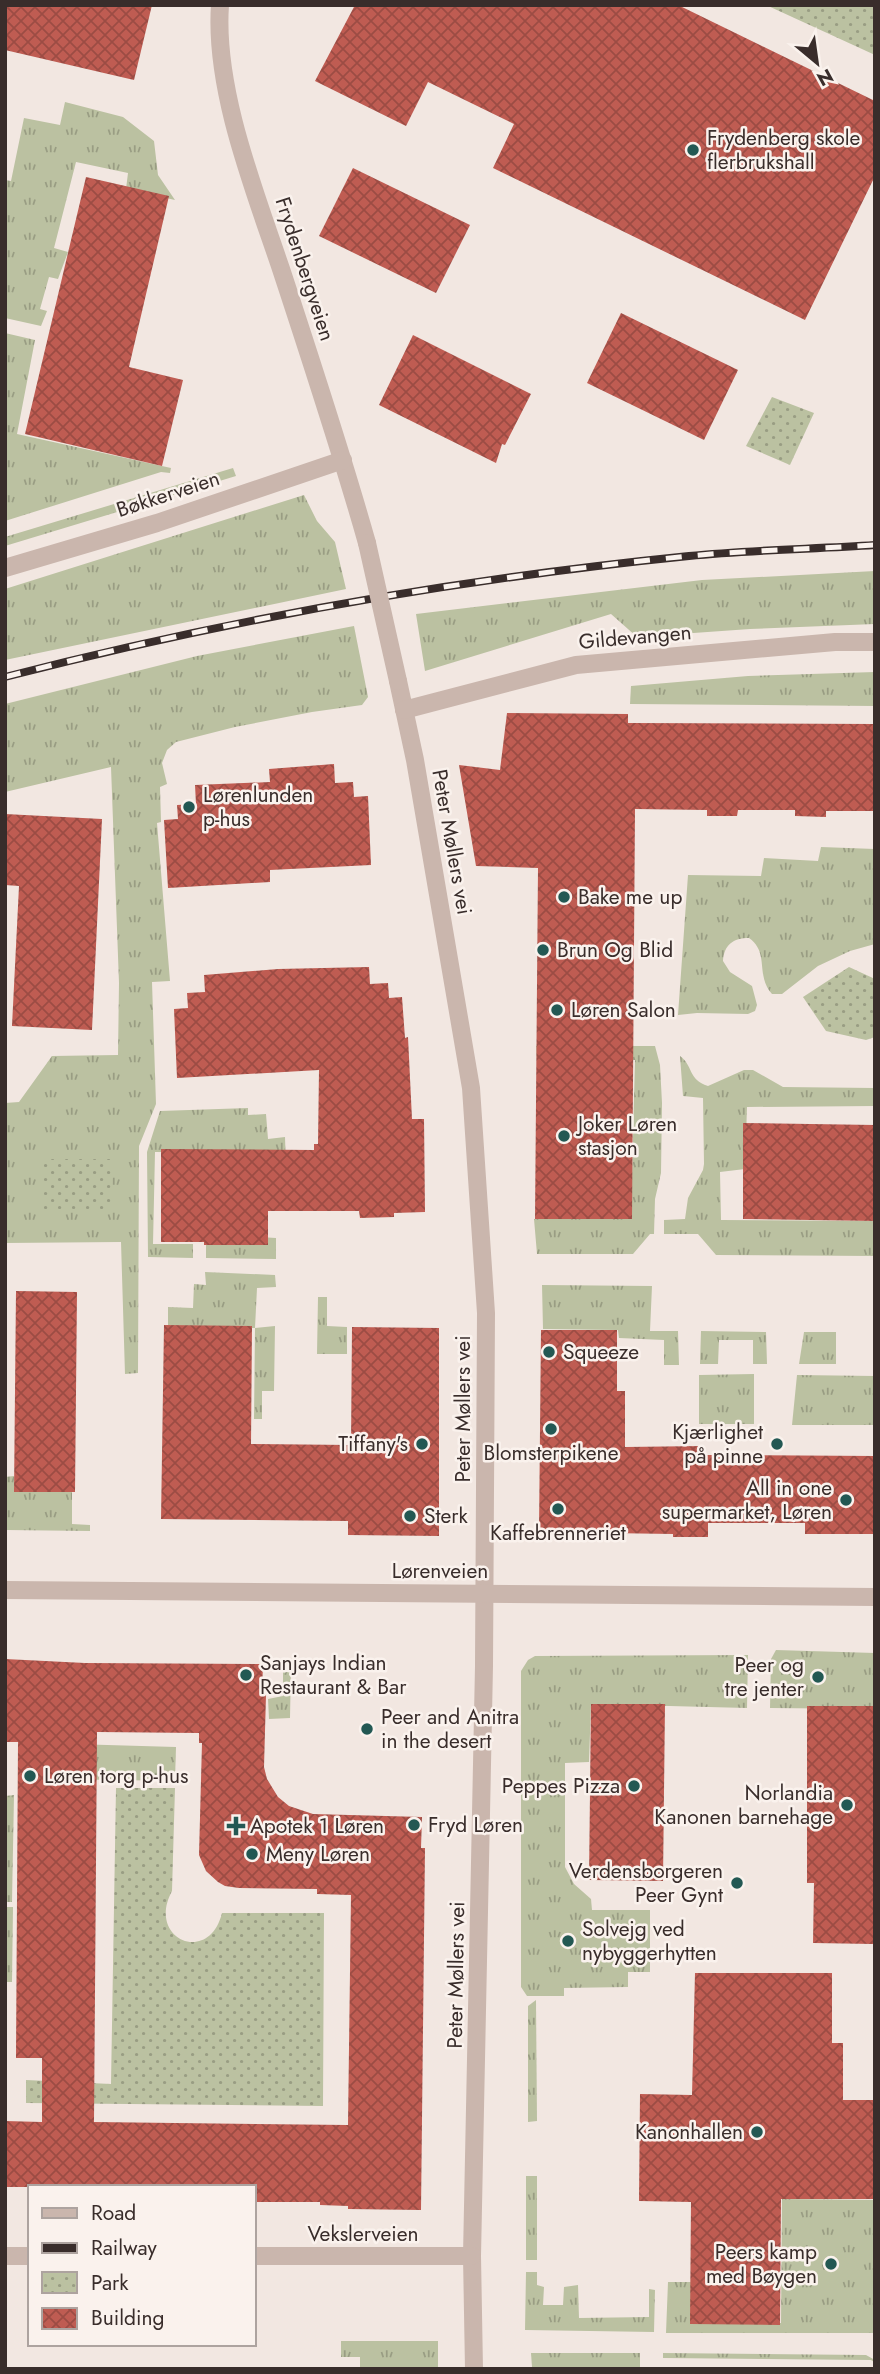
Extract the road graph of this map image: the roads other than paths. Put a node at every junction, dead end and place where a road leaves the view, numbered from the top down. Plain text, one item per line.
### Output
1 (220, 5) edge
2 (343, 460) junction
3 (367, 543) joint
4 (5, 568) edge
5 (875, 642) edge
6 (404, 710) junction
7 (5, 1590) edge
8 (485, 1594) junction
9 (875, 1597) edge
10 (5, 2256) edge
11 (28, 2256) edge
12 (256, 2256) edge
13 (472, 2256) junction
14 (474, 2369) edge

1 - 2 street, Frydenbergveien
2 - 3 street, Frydenbergveien
2 - 4 street, Bøkkerveien
3 - 6 street, Peter Møllers vei, bridge
5 - 6 street, Gildevangen
6 - 8 street, Peter Møllers vei
7 - 8 street, Lørenveien
8 - 9 street, Lørenveien
8 - 13 street, Peter Møllers vei
10 - 11 street
12 - 13 street, Vekslerveien
13 - 14 street, Peter Møllers vei

